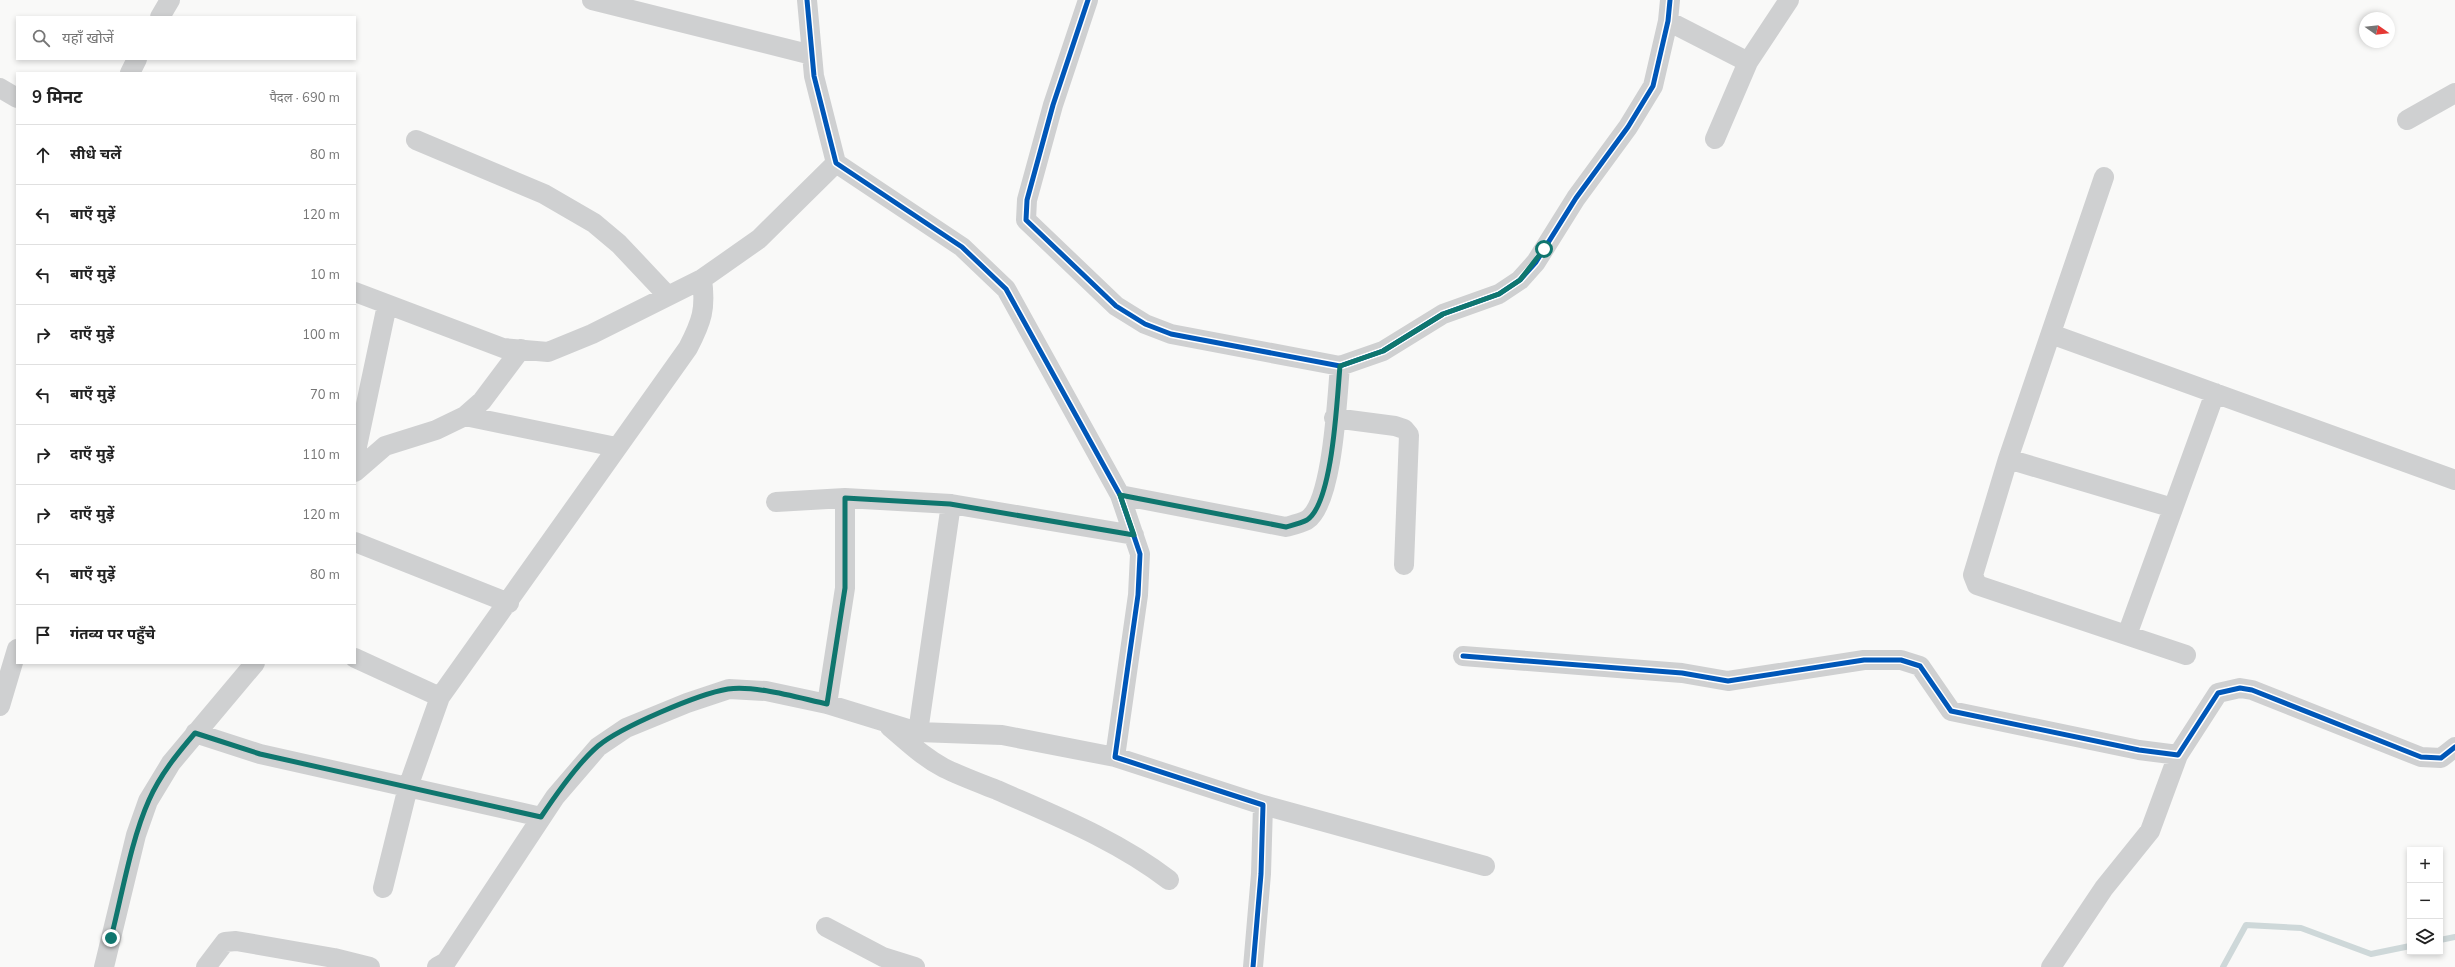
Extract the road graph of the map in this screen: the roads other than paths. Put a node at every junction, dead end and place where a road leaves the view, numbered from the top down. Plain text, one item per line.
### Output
1 (170, 0) edge
2 (592, 0) edge
3 (807, 0) edge
4 (1088, 0) edge
5 (1670, 0) edge
6 (1789, 0) edge
7 (161, 16) edge
8 (1668, 21) junction
9 (812, 55) junction
10 (136, 60) edge
11 (1748, 62) junction
12 (130, 72) edge
13 (0, 88) edge
14 (2455, 93) edge
15 (16, 97) edge
16 (2407, 120) dead end
17 (1715, 139) dead end
18 (416, 140) dead end
19 (836, 163) junction
20 (2104, 177) dead end
21 (702, 279) junction
22 (356, 292) edge
23 (668, 296) junction
24 (387, 305) junction
25 (2051, 334) junction
26 (521, 349) junction
27 (1340, 366) junction
28 (2215, 393) junction
29 (465, 416) junction
30 (1334, 418) junction
31 (616, 447) junction
32 (356, 451) edge
33 (2008, 459) junction
34 (356, 471) edge
35 (2455, 480) edge
36 (1120, 495) junction
37 (845, 498) junction
38 (776, 502) dead end
39 (950, 504) junction
40 (2173, 508) junction
41 (1134, 535) junction
42 (356, 542) edge
43 (1404, 565) dead end
44 (509, 603) junction
45 (2127, 635) junction
46 (16, 653) edge
47 (2186, 655) dead end
48 (1463, 656) dead end
49 (356, 658) edge
50 (254, 664) edge
51 (440, 697) junction
52 (827, 704) junction
53 (0, 706) edge
54 (883, 721) junction
55 (918, 732) junction
56 (195, 733) junction
57 (2455, 747) edge
58 (2178, 755) junction
59 (1116, 756) junction
60 (408, 787) junction
61 (1263, 805) junction
62 (541, 817) junction
63 (1485, 866) dead end
64 (1169, 880) dead end
65 (383, 888) dead end
66 (826, 927) dead end
67 (332, 963) edge
68 (104, 967) edge
69 (206, 967) edge
70 (370, 967) edge
71 (437, 967) edge
72 (915, 967) edge
73 (1253, 967) edge
74 (2051, 967) edge

1 - 7 street
2 - 9 street
3 - 9 street
4 - 27 street
5 - 8 street
6 - 11 street
8 - 11 street
8 - 27 street
9 - 19 street
10 - 12 street
11 - 17 street
13 - 15 street
14 - 16 street
18 - 23 street
19 - 21 street
19 - 36 street
20 - 25 street
21 - 23 street
21 - 31 street
22 - 24 street
23 - 26 street
24 - 26 street
24 - 32 street
25 - 28 street
25 - 33 street
26 - 29 street
27 - 30 street
28 - 35 street
28 - 40 street
29 - 31 street
29 - 34 street
30 - 36 street
30 - 43 street
31 - 44 street
33 - 40 street
33 - 45 street
36 - 41 street
37 - 38 street
37 - 39 street
37 - 52 street
39 - 41 street
39 - 55 street
40 - 45 street
41 - 59 street
42 - 44 street
44 - 51 street
45 - 47 street
46 - 53 street
48 - 58 street
49 - 51 street
50 - 56 street
51 - 60 street
52 - 54 street
52 - 62 street
54 - 55 street
54 - 64 street
55 - 59 street
56 - 60 street
56 - 68 street
57 - 58 street
58 - 74 street
59 - 61 street
60 - 62 street
60 - 65 street
61 - 63 street
61 - 73 street
62 - 71 street
66 - 72 street
67 - 69 street
67 - 70 street

